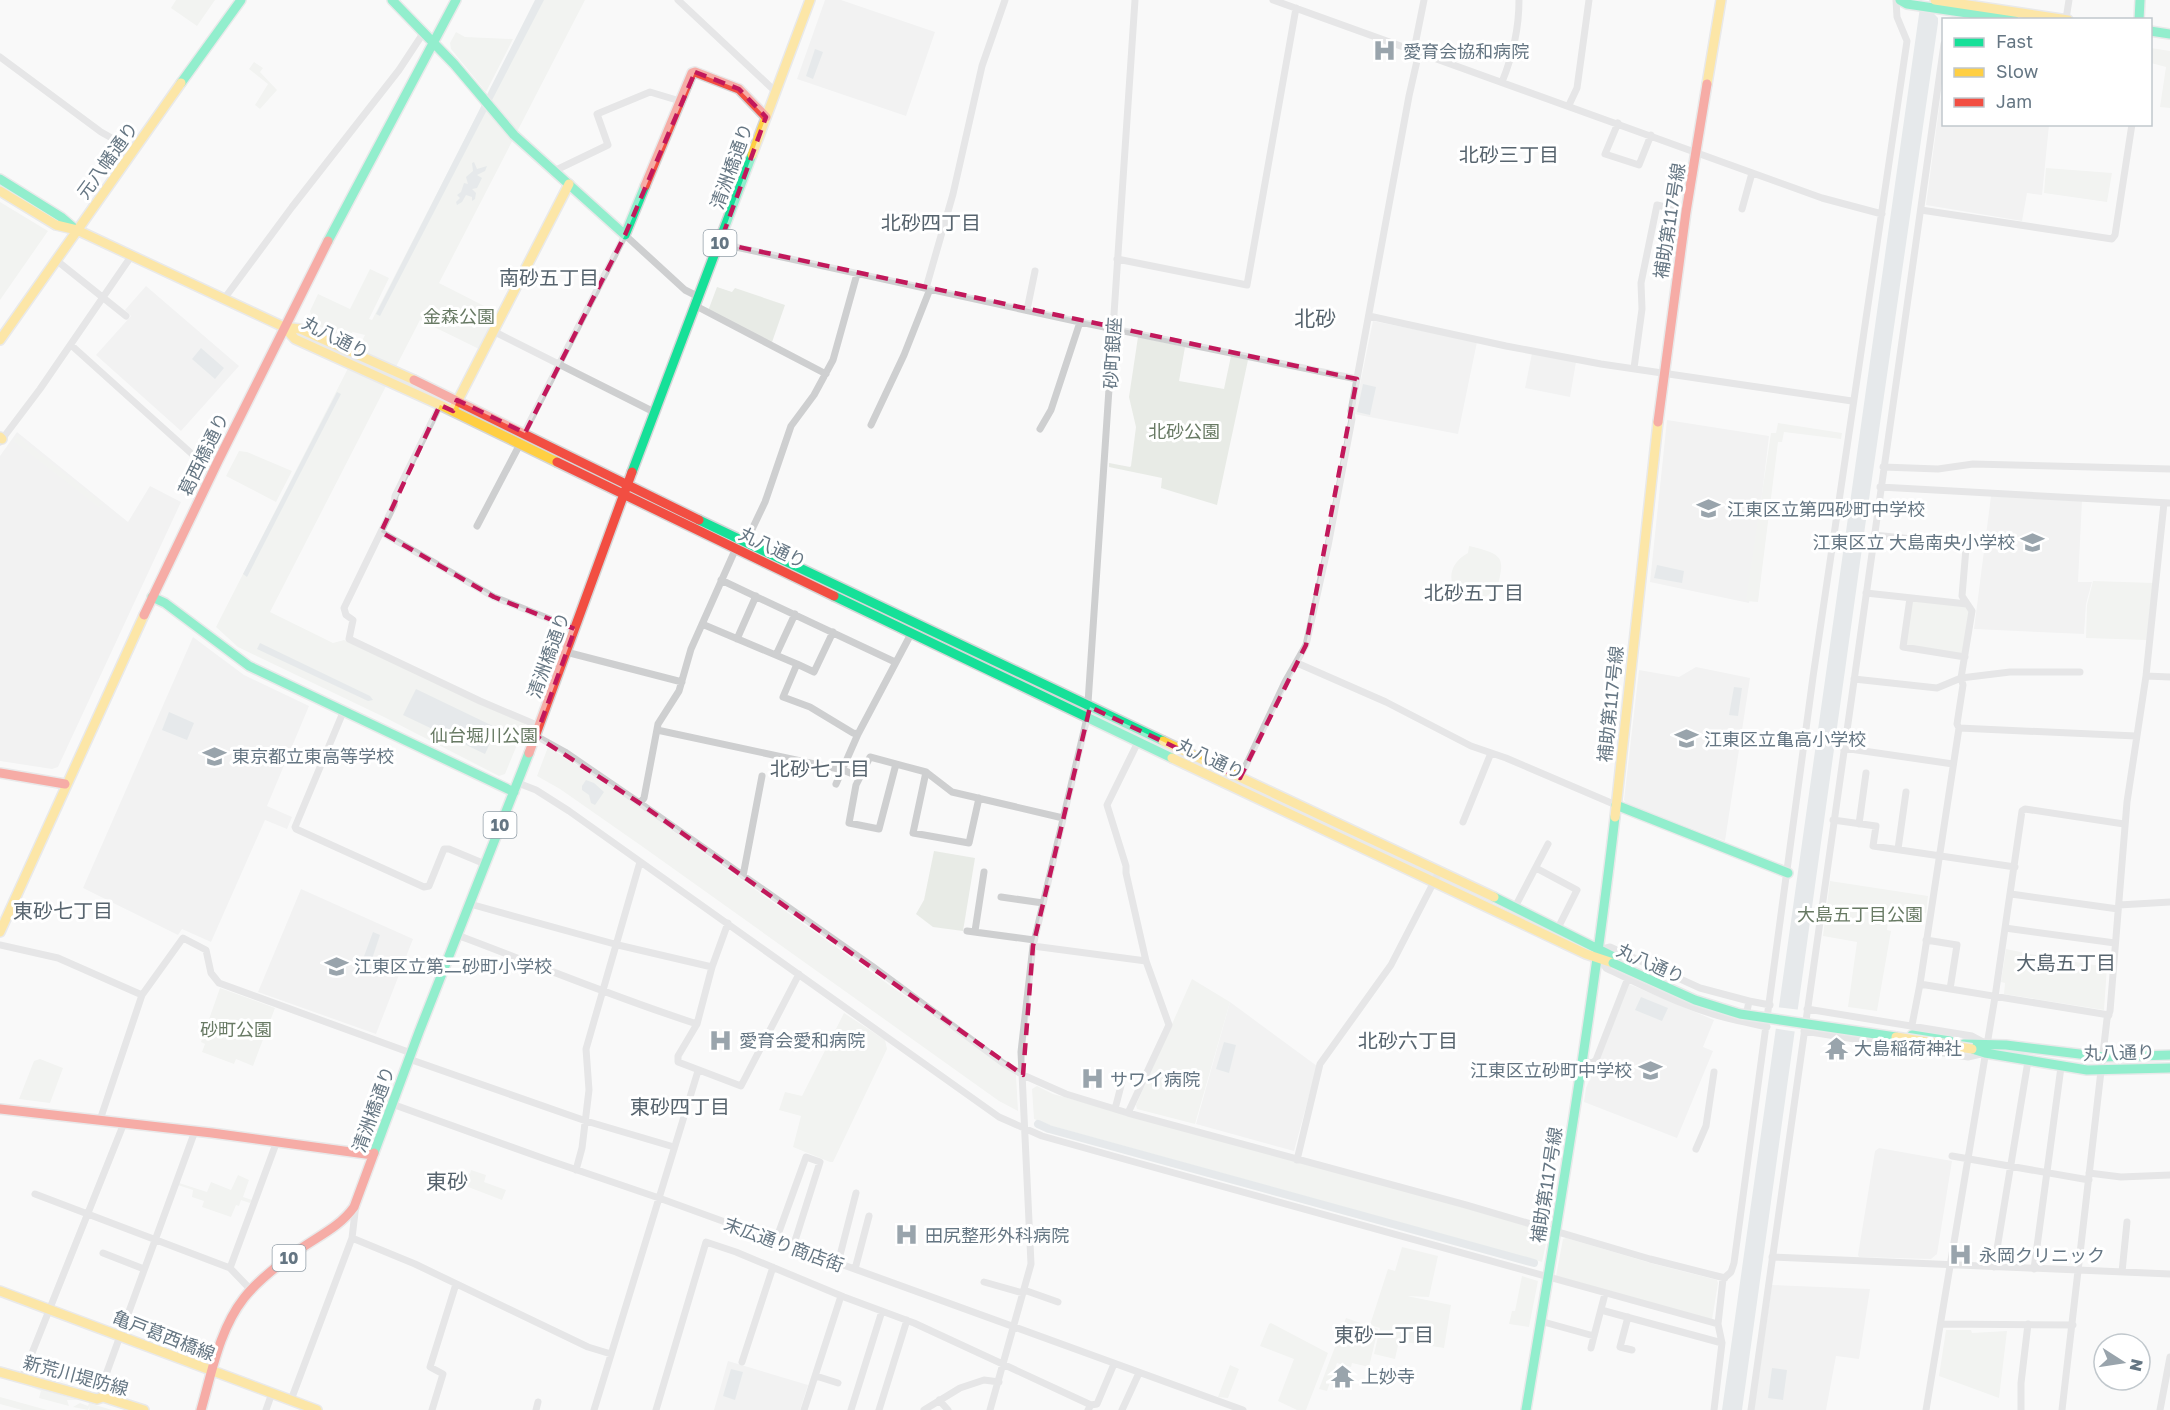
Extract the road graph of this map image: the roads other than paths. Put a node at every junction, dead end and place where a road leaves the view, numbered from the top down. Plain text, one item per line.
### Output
1 (242, 0) edge
2 (392, 0) edge
3 (456, 0) edge
4 (678, 0) edge
5 (810, 0) edge
6 (1005, 0) edge
7 (1135, 0) edge
8 (1273, 0) edge
9 (1424, 0) edge
10 (1519, 0) edge
11 (1590, 0) edge
12 (1721, 0) edge
13 (1935, 0) edge
14 (2068, 0) edge
15 (2140, 0) edge
16 (1901, 1) edge
17 (1296, 8) junction
18 (1968, 9) junction
19 (1983, 11) edge
20 (2007, 18) edge
21 (2056, 18) edge
22 (2067, 18) edge
23 (2139, 18) edge
24 (424, 32) junction
25 (2152, 32) edge
26 (2170, 34) edge
27 (2152, 39) edge
28 (2170, 41) edge
29 (433, 42) junction
30 (1417, 51) junction
31 (0, 57) edge
32 (1942, 58) edge
33 (1502, 82) junction
34 (776, 92) junction
35 (680, 101) junction
36 (1569, 105) junction
37 (766, 117) junction
38 (1618, 123) junction
39 (2132, 126) edge
40 (1651, 135) junction
41 (133, 150) junction
42 (1696, 152) junction
43 (554, 171) junction
44 (1752, 173) junction
45 (0, 179) edge
46 (568, 184) junction
47 (0, 191) edge
48 (1742, 209) dead end
49 (1921, 210) junction
50 (1686, 212) junction
51 (1882, 214) junction
52 (77, 230) junction
53 (625, 235) junction
54 (720, 242) junction
55 (132, 255) junction
56 (1117, 259) junction
57 (56, 260) junction
58 (1035, 271) dead end
59 (857, 273) junction
60 (928, 289) junction
61 (104, 296) junction
62 (224, 299) junction
63 (698, 302) junction
64 (1027, 310) junction
65 (126, 316) dead end
66 (1369, 316) junction
67 (1080, 322) junction
68 (284, 327) junction
69 (1113, 328) junction
70 (493, 331) junction
71 (0, 340) edge
72 (70, 345) junction
73 (559, 366) junction
74 (1634, 368) junction
75 (1664, 372) junction
76 (826, 374) junction
77 (1357, 379) junction
78 (457, 400) junction
79 (1852, 400) junction
80 (440, 405) junction
81 (453, 411) junction
82 (656, 413) junction
83 (871, 425) dead end
84 (1040, 429) dead end
85 (524, 433) junction
86 (1, 440) edge
87 (520, 444) junction
88 (1883, 468) junction
89 (2170, 469) edge
90 (212, 472) junction
91 (1880, 488) junction
92 (625, 490) junction
93 (2167, 503) edge
94 (477, 526) dead end
95 (381, 532) junction
96 (1874, 536) junction
97 (746, 542) junction
98 (736, 548) junction
99 (721, 580) junction
100 (1866, 593) junction
101 (756, 596) junction
102 (152, 597) junction
103 (1910, 598) junction
104 (1967, 604) junction
105 (795, 614) junction
106 (702, 624) junction
107 (575, 629) junction
108 (833, 632) junction
109 (912, 632) junction
110 (737, 639) junction
111 (566, 652) junction
112 (776, 655) junction
113 (1965, 657) junction
114 (895, 662) junction
115 (1297, 663) junction
116 (797, 664) junction
117 (2080, 672) dead end
118 (2146, 676) junction
119 (2170, 677) edge
120 (1962, 678) junction
121 (1854, 679) junction
122 (682, 682) junction
123 (1088, 706) junction
124 (344, 710) junction
125 (1088, 718) junction
126 (539, 726) junction
127 (1959, 728) junction
128 (657, 730) junction
129 (858, 734) junction
130 (536, 736) junction
131 (2136, 736) junction
132 (1138, 742) junction
133 (1844, 748) junction
134 (1491, 753) junction
135 (896, 764) junction
136 (1953, 764) junction
137 (843, 770) junction
138 (926, 772) junction
139 (0, 773) edge
140 (1866, 773) dead end
141 (762, 776) dead end
142 (860, 777) junction
143 (1240, 778) junction
144 (65, 784) junction
145 (836, 784) dead end
146 (516, 788) junction
147 (1906, 792) dead end
148 (979, 798) junction
149 (640, 804) junction
150 (1616, 805) junction
151 (1063, 818) junction
152 (1833, 820) junction
153 (1463, 822) dead end
154 (1859, 824) junction
155 (2124, 824) junction
156 (1548, 844) dead end
157 (1898, 849) junction
158 (1940, 855) junction
159 (640, 862) junction
160 (485, 864) junction
161 (2015, 867) junction
162 (1536, 868) junction
163 (984, 872) dead end
164 (1439, 872) junction
165 (1788, 873) junction
166 (743, 876) junction
167 (1434, 882) junction
168 (2011, 894) junction
169 (1001, 897) dead end
170 (2170, 902) edge
171 (1043, 903) junction
172 (470, 904) junction
173 (1515, 907) junction
174 (2118, 907) junction
175 (728, 923) junction
176 (1558, 928) junction
177 (2006, 928) junction
178 (0, 932) edge
179 (457, 935) junction
180 (1926, 940) junction
181 (1034, 943) junction
182 (2115, 944) junction
183 (0, 945) edge
184 (618, 945) junction
185 (1598, 953) junction
186 (1146, 961) junction
187 (712, 967) junction
188 (799, 974) junction
189 (1628, 978) junction
190 (1920, 984) junction
191 (1950, 989) junction
192 (602, 992) junction
193 (142, 995) junction
194 (1995, 997) junction
195 (1749, 1001) junction
196 (1770, 1005) junction
197 (1807, 1009) junction
198 (2109, 1015) junction
199 (1745, 1022) junction
200 (697, 1023) junction
201 (1912, 1025) junction
202 (1767, 1026) junction
203 (1804, 1031) junction
204 (1986, 1048) junction
205 (2170, 1055) edge
206 (410, 1056) junction
207 (2104, 1057) junction
208 (1582, 1061) junction
209 (2028, 1061) junction
210 (2061, 1067) junction
211 (2170, 1068) edge
212 (698, 1071) junction
213 (2101, 1071) junction
214 (1714, 1072) dead end
215 (1023, 1075) junction
216 (1123, 1078) dead end
217 (392, 1104) junction
218 (0, 1108) edge
219 (1115, 1109) junction
220 (1128, 1113) junction
221 (100, 1120) junction
222 (586, 1121) junction
223 (124, 1122) junction
224 (1026, 1129) junction
225 (195, 1131) junction
226 (277, 1141) junction
227 (674, 1147) junction
228 (1696, 1149) dead end
229 (373, 1155) junction
230 (1953, 1156) dead end
231 (1968, 1159) junction
232 (1297, 1160) junction
233 (2010, 1167) junction
234 (576, 1170) junction
235 (2047, 1173) junction
236 (2170, 1175) edge
237 (2089, 1176) junction
238 (856, 1193) dead end
239 (35, 1194) dead end
240 (659, 1198) junction
241 (356, 1202) junction
242 (88, 1214) junction
243 (869, 1216) dead end
244 (2127, 1222) dead end
245 (1556, 1231) junction
246 (352, 1238) junction
247 (155, 1239) junction
248 (776, 1240) junction
249 (794, 1247) junction
250 (103, 1254) dead end
251 (1772, 1257) junction
252 (838, 1263) junction
253 (1950, 1265) junction
254 (773, 1267) junction
255 (1994, 1267) junction
256 (230, 1268) junction
257 (144, 1269) junction
258 (855, 1269) junction
259 (2034, 1269) junction
260 (2079, 1271) junction
261 (2122, 1272) junction
262 (2170, 1274) edge
263 (1548, 1278) junction
264 (1725, 1278) junction
265 (984, 1282) dead end
266 (456, 1284) junction
267 (251, 1290) junction
268 (0, 1291) edge
269 (1024, 1292) junction
270 (1605, 1294) junction
271 (841, 1296) junction
272 (1058, 1302) dead end
273 (50, 1309) junction
274 (1601, 1310) junction
275 (882, 1311) junction
276 (1628, 1317) junction
277 (907, 1320) junction
278 (1540, 1322) junction
279 (1718, 1324) junction
280 (1941, 1324) junction
281 (2028, 1324) junction
282 (2073, 1325) junction
283 (1014, 1328) junction
284 (119, 1336) junction
285 (1594, 1336) junction
286 (1722, 1343) junction
287 (1591, 1348) dead end
288 (1632, 1350) dead end
289 (611, 1354) junction
290 (2170, 1357) edge
291 (742, 1362) dead end
292 (1114, 1364) junction
293 (1003, 1366) junction
294 (213, 1370) junction
295 (0, 1372) edge
296 (1139, 1373) junction
297 (816, 1376) junction
298 (22, 1378) junction
299 (999, 1382) junction
300 (838, 1383) dead end
301 (272, 1393) junction
302 (97, 1399) junction
303 (939, 1400) junction
304 (294, 1404) edge
305 (1089, 1407) edge
306 (144, 1410) edge
307 (201, 1410) edge
308 (266, 1410) edge
309 (317, 1410) edge
310 (432, 1410) edge
311 (594, 1410) edge
312 (656, 1410) edge
313 (804, 1410) edge
314 (850, 1410) edge
315 (879, 1410) edge
316 (924, 1410) edge
317 (948, 1410) edge
318 (990, 1410) edge
319 (1122, 1410) edge
320 (1243, 1410) edge
321 (1526, 1410) edge
322 (1714, 1410) edge
323 (1750, 1410) edge
324 (1926, 1410) edge
325 (2021, 1410) edge
326 (2063, 1410) edge
327 (2160, 1410) edge

1 - 41 main road, 元八幡通り
2 - 24 main road
3 - 29 main road, 葛西橋通り
4 - 34 street
5 - 34 main road, 清洲橋通り / 10
6 - 60 street
7 - 56 street, 砂町銀座
8 - 17 street
9 - 30 street
10 - 33 street
11 - 36 street
12 - 42 main road, 補助第117号線
13 - 18 main road
14 - 22 street
15 - 23 main road
16 - 18 main road
16 - 51 street
17 - 30 street
17 - 56 street
18 - 19 main road
19 - 20 main road
19 - 21 main road
24 - 29 main road
24 - 62 street
25 - 26 main road
27 - 28 main road
29 - 43 main road
29 - 68 main road, 葛西橋通り
30 - 33 street
30 - 66 street
31 - 41 street
32 - 49 street
33 - 36 street
34 - 37 main road, 清洲橋通り / 10
35 - 37 main road
35 - 43 street
35 - 53 main road
36 - 38 street
37 - 54 main road, 清洲橋通り / 10
38 - 40 street
38 - 40 street
39 - 49 street
40 - 42 street
41 - 52 main road, 元八幡通り
42 - 44 street
42 - 50 main road, 補助第117号線
43 - 46 main road
44 - 48 street
44 - 51 street
45 - 52 main road, 丸八通り
46 - 53 main road
46 - 70 main road
47 - 52 main road, 丸八通り
49 - 88 street
50 - 74 street
50 - 75 main road, 補助第117号線
51 - 79 street
52 - 55 main road, 丸八通り
52 - 57 main road, 元八幡通り
53 - 63 street
53 - 73 street
54 - 59 street
54 - 63 main road, 清洲橋通り / 10
55 - 61 street
55 - 62 main road, 丸八通り
56 - 69 street, 砂町銀座
57 - 61 street
57 - 71 main road, 元八幡通り
58 - 64 street
59 - 60 street
59 - 76 street
60 - 64 street
60 - 83 street
61 - 65 street
61 - 72 street
62 - 68 main road, 丸八通り
63 - 76 street
63 - 82 main road, 清洲橋通り / 10
64 - 67 street
66 - 74 street
66 - 77 street
67 - 69 street
67 - 84 street
68 - 78 main road, 丸八通り
68 - 80 main road, 丸八通り
68 - 90 main road, 葛西橋通り
69 - 77 street
69 - 123 street, 砂町銀座
70 - 73 street
70 - 78 main road
72 - 86 street
72 - 90 street
73 - 82 street
73 - 85 street
74 - 75 street
75 - 79 street
75 - 150 main road, 補助第117号線
76 - 97 street
77 - 115 street
78 - 81 main road
78 - 85 main road, 丸八通り
79 - 165 street
80 - 81 main road, 丸八通り
80 - 95 street
81 - 87 main road, 丸八通り
82 - 92 main road, 清洲橋通り / 10
85 - 92 main road, 丸八通り
87 - 92 main road, 丸八通り
87 - 94 street
88 - 89 street
88 - 91 street
90 - 102 main road, 葛西橋通り
91 - 93 street
91 - 96 street
92 - 97 main road, 丸八通り
92 - 98 main road, 丸八通り
92 - 107 main road, 清洲橋通り / 10
93 - 118 street
95 - 107 street
95 - 126 street
96 - 100 street
96 - 104 street
97 - 123 main road, 丸八通り
98 - 99 street
98 - 109 main road, 丸八通り
99 - 101 street
99 - 106 street
100 - 103 street
100 - 121 street
101 - 105 street
101 - 110 street
102 - 124 main road
102 - 144 main road, 葛西橋通り
103 - 104 street
103 - 113 street
104 - 113 street
105 - 108 street
105 - 112 street
106 - 110 street
106 - 122 street
107 - 111 main road, 清洲橋通り / 10
108 - 114 street
108 - 116 street
109 - 114 street
109 - 125 main road, 丸八通り
110 - 112 street
111 - 122 street
111 - 126 main road, 清洲橋通り / 10
112 - 116 street
113 - 120 street
114 - 129 street
115 - 134 street
115 - 143 street
116 - 129 street
117 - 120 street
118 - 119 street
118 - 131 street
120 - 121 street
120 - 127 street
121 - 133 street
122 - 128 street
123 - 125 street, 砂町銀座
123 - 143 main road, 丸八通り
124 - 146 main road
124 - 160 street
125 - 132 main road, 丸八通り
125 - 151 street, 砂町銀座
126 - 130 main road, 清洲橋通り / 10
127 - 131 street
127 - 136 street
128 - 137 street
128 - 149 street
129 - 137 street
130 - 146 main road, 清洲橋通り / 10
130 - 149 street
131 - 155 street
132 - 167 main road, 丸八通り
132 - 186 street
133 - 136 street
133 - 152 street
134 - 150 street
134 - 153 street
135 - 138 street
135 - 142 street
135 - 142 street
136 - 158 street
137 - 142 street
137 - 145 street
138 - 148 street
138 - 148 street
139 - 144 main road
140 - 154 street
141 - 166 street
143 - 164 main road, 丸八通り
144 - 178 main road, 葛西橋通り
146 - 159 street
146 - 160 main road, 清洲橋通り / 10
147 - 157 street
148 - 151 street
149 - 166 street
150 - 165 main road
150 - 185 main road, 補助第117号線
151 - 171 street, 砂町銀座
152 - 154 street
152 - 197 street
154 - 157 street
155 - 161 street
155 - 174 street
156 - 162 street
157 - 158 street
158 - 161 street
158 - 180 street
159 - 175 street
159 - 184 street
160 - 172 main road, 清洲橋通り / 10
161 - 168 street
162 - 173 street
162 - 176 street
163 - 181 street
164 - 167 street
164 - 173 main road, 丸八通り
165 - 196 street
166 - 215 street
167 - 185 main road, 丸八通り
167 - 232 street
168 - 174 street
168 - 177 street
169 - 171 street
170 - 174 street
171 - 181 street, 砂町銀座
172 - 179 main road, 清洲橋通り / 10
172 - 184 street
173 - 176 main road, 丸八通り
174 - 182 street
175 - 187 street
175 - 188 street
176 - 185 main road, 丸八通り
177 - 182 street
177 - 194 street
179 - 192 street
179 - 206 main road, 清洲橋通り / 10
180 - 190 street
180 - 191 street
181 - 186 street
181 - 215 street, 砂町銀座
182 - 198 street
183 - 193 street
184 - 187 street
184 - 192 street
185 - 189 street
185 - 195 street
185 - 204 main road, 丸八通り, bridge
185 - 208 main road, 補助第117号線
186 - 220 street
187 - 200 street
188 - 212 street
188 - 224 street
189 - 199 street
189 - 208 street
190 - 191 street
190 - 201 street
191 - 194 street
192 - 200 street
192 - 222 street
193 - 206 street
193 - 221 street
194 - 198 street
194 - 204 street
195 - 196 street
195 - 199 street
196 - 202 street
197 - 201 street
197 - 203 street
198 - 207 street
199 - 202 street
200 - 212 street
201 - 204 street
202 - 264 street
203 - 204 street
203 - 251 street
204 - 207 main road, 丸八通り
204 - 209 main road, 丸八通り
204 - 231 street
205 - 207 main road, 丸八通り
206 - 217 main road, 清洲橋通り / 10
206 - 222 street
207 - 213 street
208 - 245 main road, 補助第117号線
209 - 210 main road, 丸八通り
209 - 233 street
210 - 213 main road, 丸八通り
210 - 235 street
211 - 213 main road, 丸八通り
212 - 227 street
213 - 237 street
214 - 228 street
215 - 219 street
215 - 224 street, 砂町銀座
216 - 219 street
217 - 229 main road, 清洲橋通り / 10
217 - 234 street, 末広通り商店街
218 - 221 main road
219 - 220 street
220 - 232 street
221 - 223 main road
222 - 227 street
222 - 234 street
223 - 225 main road
223 - 242 street
224 - 263 street
224 - 269 street, 砂町銀座
225 - 226 main road
225 - 247 street
226 - 229 main road
226 - 256 street
227 - 240 street
229 - 241 main road, 清洲橋通り / 10
230 - 231 street
231 - 233 street
231 - 253 street
232 - 245 street
233 - 235 street
233 - 255 street
234 - 240 street, 末広通り商店街
235 - 237 street
235 - 259 street
236 - 237 street
237 - 260 street
238 - 252 street
239 - 242 street
240 - 248 street, 末広通り商店街
240 - 289 street
241 - 246 street
241 - 267 main road, 清洲橋通り / 10
242 - 247 street
242 - 273 street
243 - 258 street
244 - 261 street
245 - 263 main road, 補助第117号線
245 - 264 street
246 - 266 street
246 - 304 street
247 - 256 street
247 - 257 street
248 - 249 street, 末広通り商店街
248 - 249 street
249 - 252 street, 末広通り商店街
250 - 257 street
251 - 253 street
251 - 323 street
252 - 258 street, 末広通り商店街
253 - 255 street
253 - 280 street
254 - 271 street
254 - 291 street
254 - 312 street
255 - 259 street
256 - 267 street
257 - 284 street
258 - 283 street, 末広通り商店街
259 - 260 street
260 - 261 street
260 - 282 street
261 - 262 street
263 - 270 street
263 - 278 main road, 補助第117号線
264 - 279 street
265 - 269 street
266 - 289 street
266 - 310 street
267 - 294 main road, 清洲橋通り / 10
268 - 273 main road, 亀戸葛西橋線
269 - 272 street
269 - 283 street, 砂町銀座
270 - 274 street
270 - 279 street
271 - 275 street
271 - 297 street
273 - 284 main road, 亀戸葛西橋線
273 - 298 street
274 - 276 street
274 - 285 street
275 - 277 street
275 - 314 street
276 - 286 street
276 - 288 street
277 - 293 street
277 - 315 street
278 - 285 street
278 - 321 main road, 補助第117号線
279 - 286 street
280 - 281 street
280 - 324 street
281 - 282 street
281 - 325 street
282 - 326 street
283 - 292 street, 末広通り商店街
283 - 293 street, 砂町銀座
284 - 294 main road, 亀戸葛西橋線
284 - 302 street
285 - 287 street
286 - 322 street
289 - 311 street
290 - 327 street
292 - 296 street, 末広通り商店街
292 - 305 street
293 - 299 street, 砂町銀座
293 - 305 street
294 - 301 main road, 亀戸葛西橋線
294 - 307 main road, 清洲橋通り / 10
295 - 298 main road, 新荒川堤防線
296 - 319 street
296 - 320 street, 末広通り商店街
297 - 300 street
297 - 313 street
298 - 302 main road, 新荒川堤防線
299 - 303 street
299 - 318 street, 砂町銀座
301 - 304 main road, 亀戸葛西橋線
301 - 308 street
302 - 306 main road, 新荒川堤防線
303 - 316 street
303 - 317 street
304 - 309 main road, 亀戸葛西橋線

